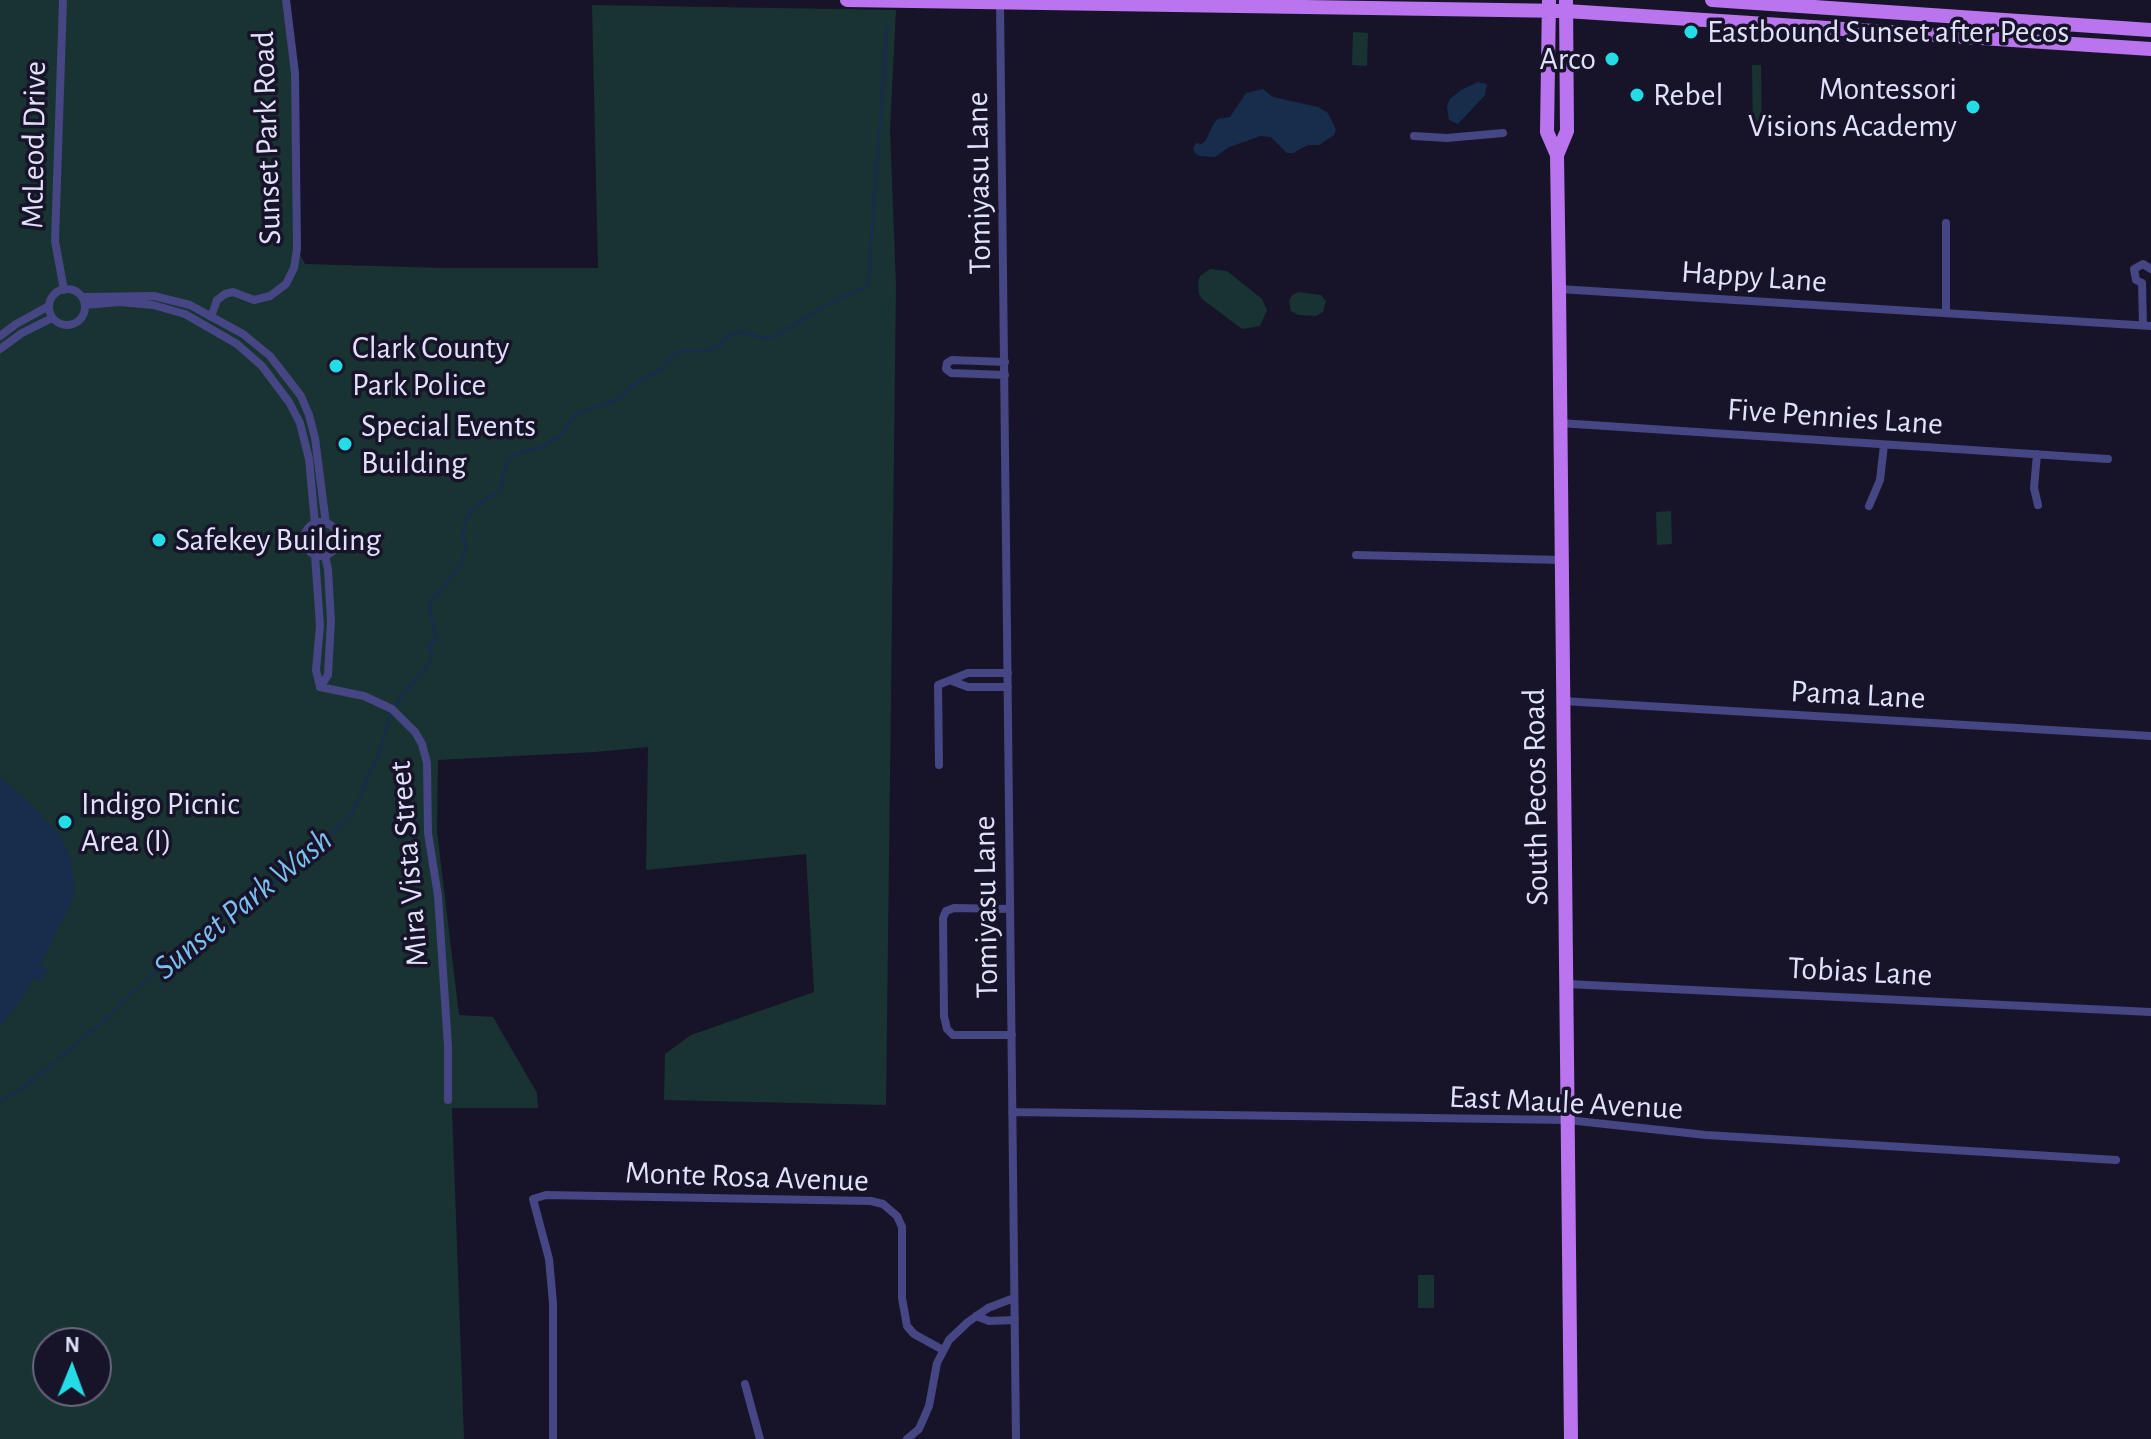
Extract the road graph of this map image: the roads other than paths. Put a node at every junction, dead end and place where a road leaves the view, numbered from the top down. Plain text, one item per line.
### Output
1 (63, 0) edge
2 (286, 0) edge
3 (847, 0) edge
4 (861, 0) edge
5 (1117, 0) edge
6 (1712, 0) edge
7 (1000, 1) edge
8 (1085, 3) junction
9 (1224, 3) edge
10 (1549, 5) edge
11 (1566, 6) edge
12 (1829, 8) junction
13 (1902, 12) junction
14 (1745, 23) junction
15 (2087, 26) junction
16 (2103, 27) junction
17 (1839, 29) junction
18 (2151, 30) edge
19 (2086, 45) junction
20 (2102, 46) junction
21 (2151, 49) edge
22 (1503, 133) dead end
23 (1414, 136) dead end
24 (1557, 155) junction
25 (1946, 223) dead end
26 (2151, 269) edge
27 (2151, 277) edge
28 (2142, 283) junction
29 (1559, 289) junction
30 (64, 290) junction
31 (83, 301) junction
32 (49, 306) junction
33 (1946, 313) junction
34 (52, 318) junction
35 (208, 320) junction
36 (2147, 326) edge
37 (0, 336) edge
38 (0, 349) edge
39 (1005, 362) junction
40 (1005, 375) junction
41 (1560, 423) junction
42 (1884, 445) junction
43 (2037, 454) junction
44 (2108, 459) dead end
45 (2038, 505) dead end
46 (1869, 506) dead end
47 (315, 524) junction
48 (326, 524) junction
49 (320, 555) junction
50 (1356, 555) dead end
51 (1561, 560) junction
52 (1008, 673) junction
53 (951, 680) junction
54 (1008, 687) junction
55 (1563, 701) junction
56 (2151, 736) edge
57 (939, 765) dead end
58 (1010, 909) junction
59 (1567, 984) junction
60 (2151, 1012) edge
61 (1012, 1035) junction
62 (448, 1100) dead end
63 (1012, 1112) junction
64 (1568, 1120) junction
65 (2116, 1160) dead end
66 (1014, 1298) junction
67 (976, 1316) junction
68 (1015, 1320) junction
69 (943, 1350) junction
70 (745, 1384) dead end
71 (553, 1439) edge
72 (760, 1439) edge
73 (907, 1439) edge
74 (1016, 1439) edge
75 (1571, 1439) edge

1 - 30 street, McLeod Drive
2 - 35 street, Sunset Park Road
3 - 4 main road
4 - 7 main road
5 - 8 main road
6 - 12 main road
7 - 8 main road
7 - 39 street, Tomiyasu Lane
8 - 9 main road
9 - 10 main road
10 - 11 main road
10 - 24 main road, South Pecos Road
11 - 14 main road
11 - 24 main road, South Pecos Road
12 - 13 main road
12 - 14 main road
13 - 15 main road
13 - 17 main road
14 - 17 main road
15 - 16 main road
15 - 19 main road
16 - 18 main road
16 - 20 main road
17 - 19 main road
19 - 20 main road
20 - 21 main road
22 - 23 street
24 - 29 main road, South Pecos Road
25 - 33 street
26 - 28 street
27 - 28 street
28 - 36 street
29 - 33 street, Happy Lane
29 - 41 main road, South Pecos Road
30 - 31 street
30 - 32 street
31 - 34 street
31 - 35 street
32 - 34 street
32 - 37 street
33 - 36 street, Happy Lane
34 - 38 street
35 - 47 street, Mira Vista Street
35 - 48 street, Mira Vista Street
39 - 40 street, Tomiyasu Lane
39 - 40 street
40 - 52 street, Tomiyasu Lane
41 - 42 street, Five Pennies Lane
41 - 51 main road, South Pecos Road
42 - 43 street, Five Pennies Lane
42 - 46 street
43 - 44 street, Five Pennies Lane
43 - 45 street
47 - 48 street
47 - 49 street, Mira Vista Street
48 - 49 street, Mira Vista Street
49 - 62 street, Mira Vista Street
50 - 51 street
51 - 55 main road, South Pecos Road
52 - 53 street
52 - 54 street, Tomiyasu Lane
53 - 54 street
53 - 57 street
54 - 58 street, Tomiyasu Lane
55 - 56 street, Pama Lane
55 - 59 main road, South Pecos Road
58 - 61 street, Tomiyasu Lane
58 - 61 street
59 - 60 street, Tobias Lane
59 - 64 main road, South Pecos Road
61 - 63 street, Tomiyasu Lane
63 - 64 street, East Maule Avenue
63 - 66 street, Tomiyasu Lane
64 - 65 street, East Maule Avenue
64 - 75 main road, South Pecos Road
66 - 67 street
66 - 68 street, Tomiyasu Lane
67 - 68 street
67 - 69 street
68 - 74 street, Tomiyasu Lane
69 - 71 street, Monte Rosa Avenue
69 - 73 street
70 - 72 street

